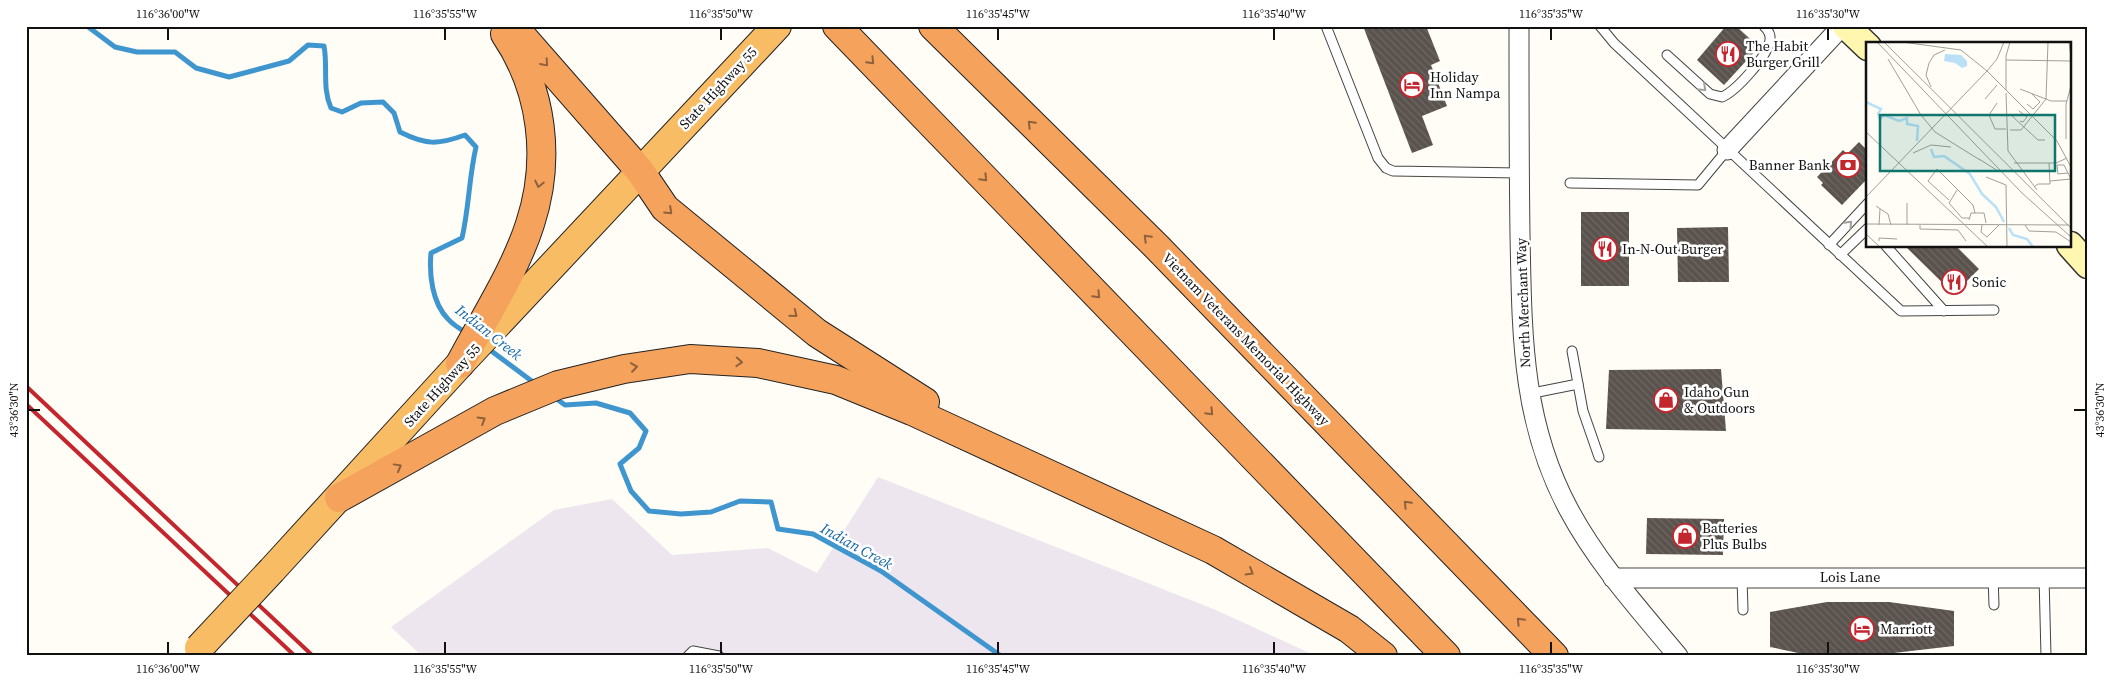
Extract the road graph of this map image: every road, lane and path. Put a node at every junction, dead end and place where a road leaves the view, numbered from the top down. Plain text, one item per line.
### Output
1 (500, 26) edge
2 (513, 26) edge
3 (776, 26) edge
4 (837, 26) edge
5 (933, 26) edge
6 (1326, 26) edge
7 (1519, 26) edge
8 (1600, 26) edge
9 (1764, 26) edge
10 (1842, 26) edge
11 (1846, 26) edge
12 (1866, 45) edge
13 (1667, 55) dead end
14 (1727, 150) junction
15 (640, 171) junction
16 (1519, 173) junction
17 (1570, 183) dead end
18 (1866, 205) edge
19 (1866, 230) edge
20 (1829, 244) junction
21 (2072, 247) edge
22 (1888, 248) edge
23 (1840, 255) junction
24 (2088, 265) edge
25 (1994, 310) dead end
26 (1944, 311) junction
27 (1572, 351) dead end
28 (460, 364) junction
29 (1578, 384) junction
30 (1528, 394) junction
31 (1599, 458) dead end
32 (339, 498) junction
33 (1213, 550) junction
34 (1993, 576) junction
35 (2044, 577) junction
36 (1613, 578) junction
37 (1742, 578) junction
38 (2088, 578) edge
39 (1994, 605) dead end
40 (1744, 610) dead end
41 (195, 652) edge
42 (688, 656) edge
43 (719, 656) edge
44 (1383, 656) edge
45 (1446, 656) edge
46 (1554, 656) edge
47 (1678, 656) edge
48 (2046, 656) edge

1 -> 28 highway
2 -> 15 highway
3 - 15 highway, State Highway 55
4 -> 45 highway
46 -> 5 highway, Vietnam Veterans Memorial Highway
6 - 16 lane
7 - 16 street, North Merchant Way
8 - 14 lane
13 -> 9 lane
10 - 14 street
11 - 12 main road
14 - 17 lane
14 - 20 lane
15 - 28 highway, State Highway 55
15 -> 33 highway
16 - 30 street, North Merchant Way
20 -> 18 lane
19 - 23 lane
20 - 23 lane
21 - 24 main road
22 - 26 lane
23 - 26 lane
25 - 26 lane
27 - 29 lane
28 - 32 highway, State Highway 55
29 - 30 lane
29 - 31 lane
30 - 36 street, North Merchant Way
32 -> 33 highway
32 - 41 highway, State Highway 55, bridge
33 -> 44 highway
34 - 35 street, Lois Lane
34 - 37 street, Lois Lane
34 - 39 lane
35 - 38 street, Lois Lane
35 - 48 lane
36 - 37 street, Lois Lane
36 - 47 street, North Merchant Way
37 - 40 lane
42 - 43 lane

